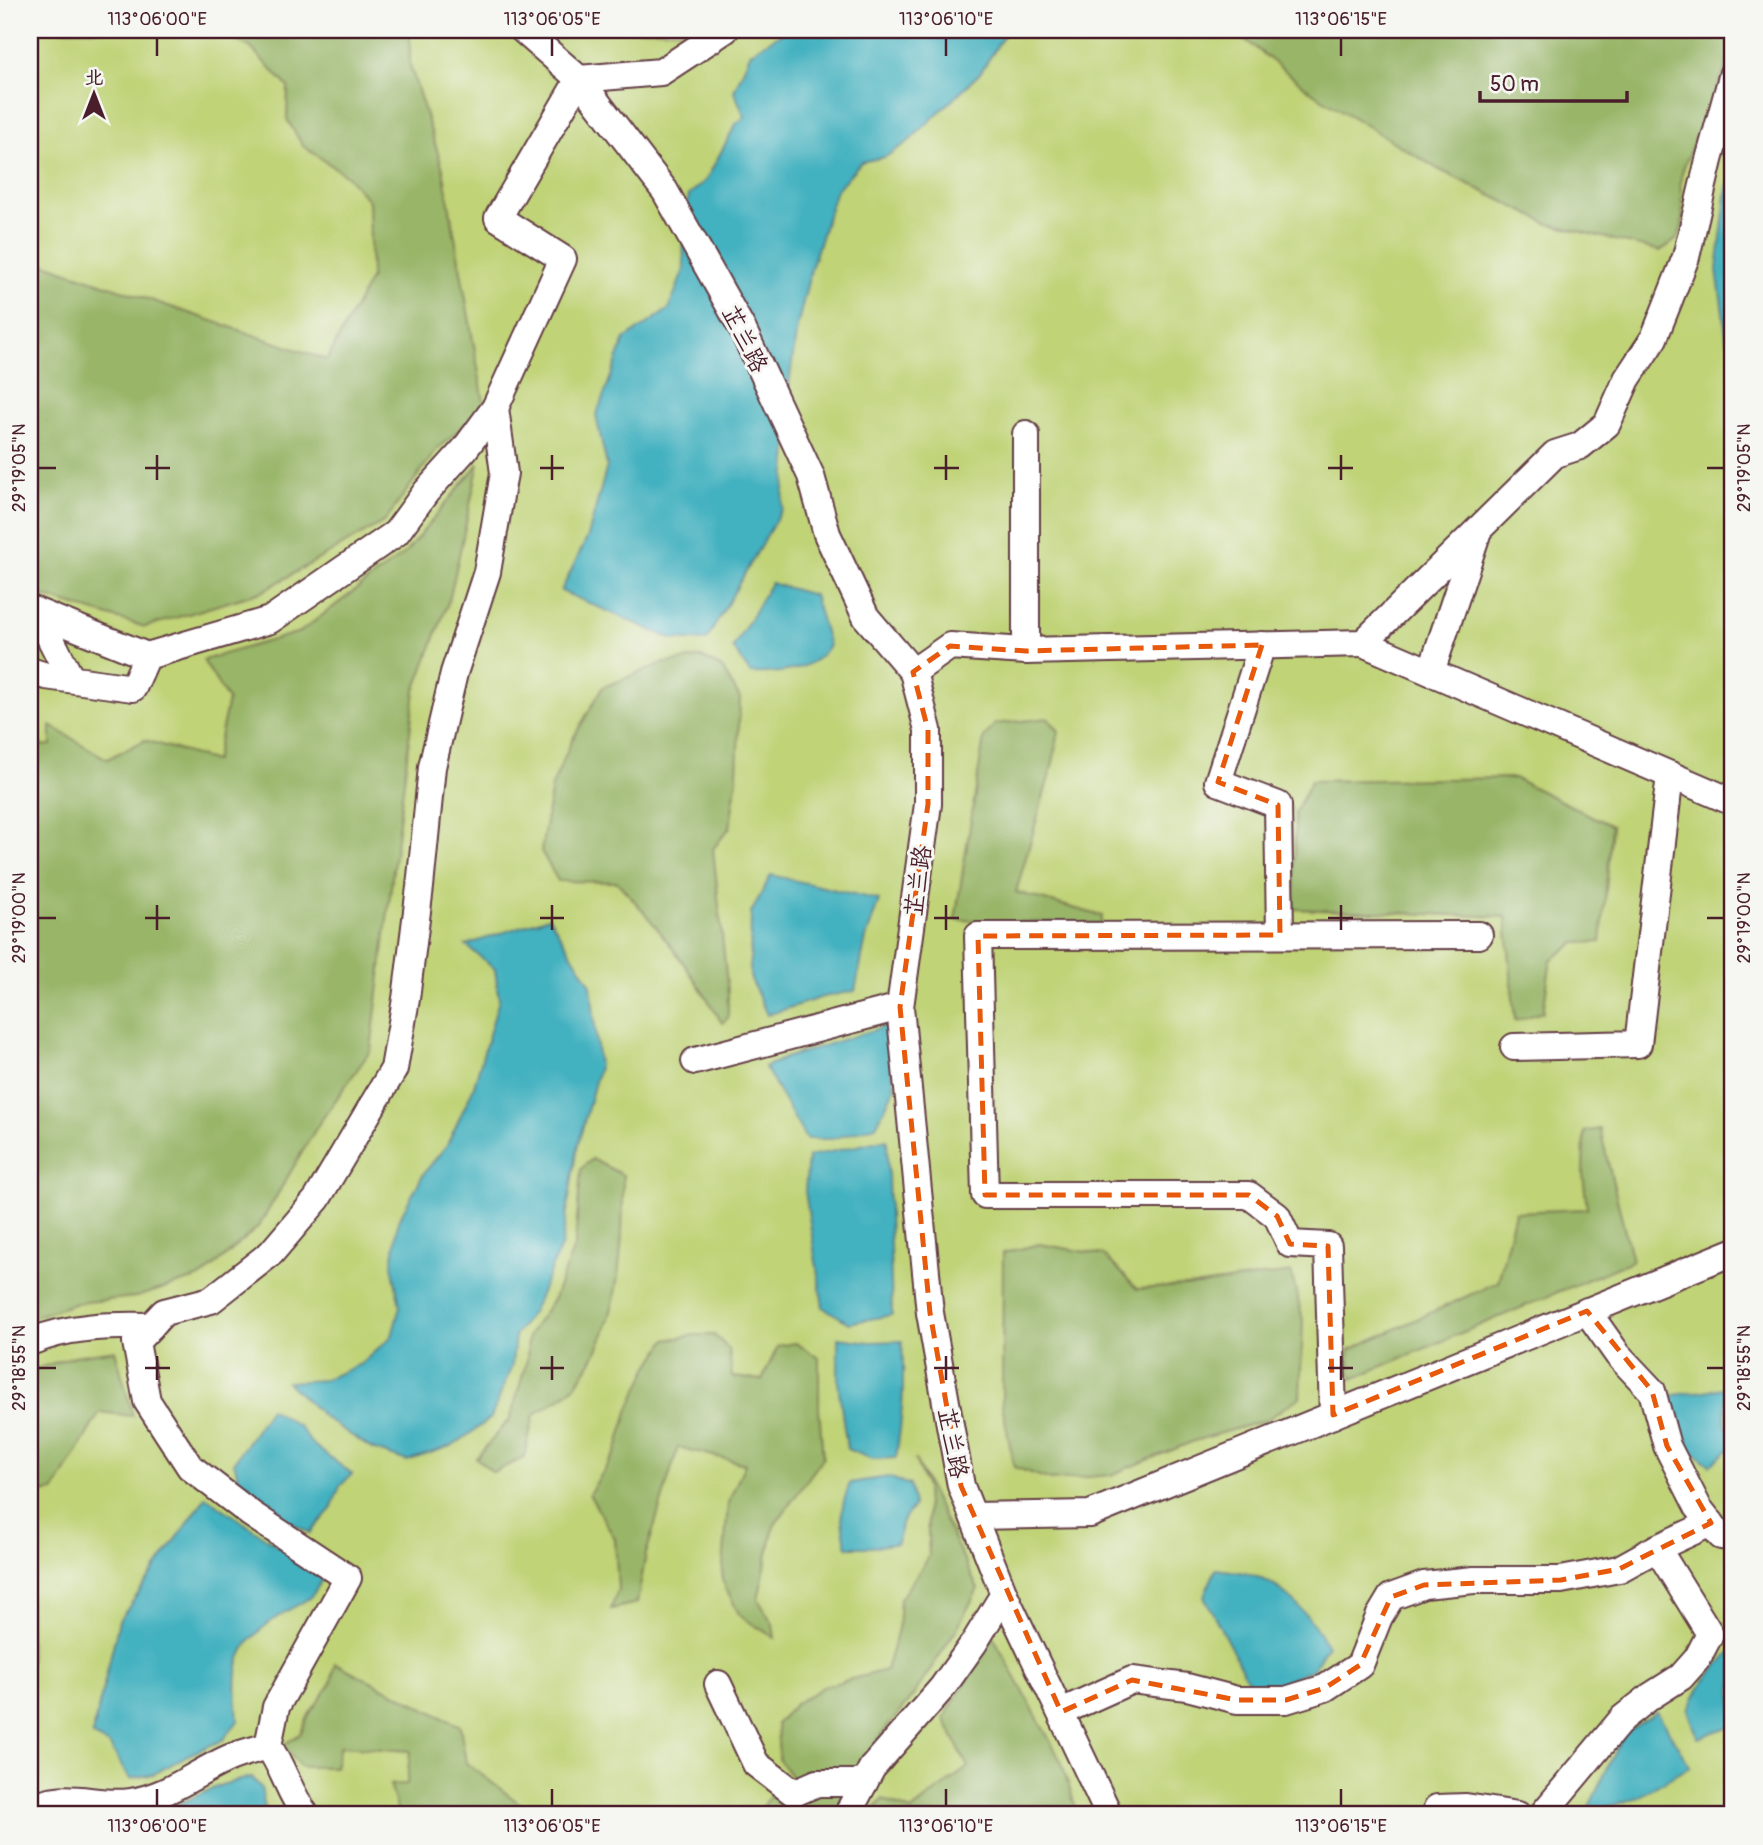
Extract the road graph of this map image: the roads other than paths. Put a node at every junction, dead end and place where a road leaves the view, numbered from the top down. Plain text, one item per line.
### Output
1 (523, 30) edge
2 (725, 30) edge
3 (1733, 73) edge
4 (579, 79) junction
5 (495, 408) junction
6 (1026, 435) dead end
7 (1479, 528) junction
8 (34, 612) edge
9 (1363, 643) junction
10 (1262, 645) junction
11 (1026, 651) junction
12 (147, 656) junction
13 (30, 671) edge
14 (913, 672) junction
15 (1431, 672) junction
16 (71, 679) junction
17 (1670, 775) junction
18 (1733, 802) edge
19 (1280, 935) junction
20 (1479, 935) dead end
21 (900, 1007) junction
22 (1514, 1046) dead end
23 (695, 1060) dead end
24 (1733, 1252) edge
25 (1587, 1311) junction
26 (151, 1326) junction
27 (30, 1342) edge
28 (1333, 1415) junction
29 (974, 1516) junction
30 (1711, 1523) junction
31 (1733, 1538) edge
32 (1657, 1548) junction
33 (1004, 1594) junction
34 (718, 1684) dead end
35 (1061, 1712) junction
36 (268, 1745) junction
37 (864, 1783) junction
38 (1437, 1808) dead end
39 (30, 1809) edge
40 (306, 1815) edge
41 (846, 1815) edge
42 (1109, 1815) edge
43 (1518, 1815) edge
44 (1542, 1815) edge

1 - 4 street, 芷兰路
2 - 4 street
3 - 7 street
4 - 5 street
4 - 14 street, 芷兰路
5 - 12 street
5 - 26 street
6 - 11 street
7 - 9 street
7 - 15 street
8 - 12 street
8 - 16 street
9 - 10 street
9 - 15 street
10 - 11 street
10 - 19 street
11 - 14 street
12 - 16 street
13 - 16 street
14 - 21 street, 芷兰路
15 - 17 street
17 - 18 street
17 - 22 street
19 - 20 street
19 - 28 street
21 - 23 street
21 - 29 street, 芷兰路
24 - 25 street
25 - 28 street
25 - 30 street
26 - 27 street
26 - 36 street
28 - 29 street
29 - 33 street, 芷兰路
30 - 31 street
30 - 32 street
32 - 35 street
32 - 44 street
33 - 35 street, 芷兰路
33 - 37 street
34 - 37 street
35 - 42 street, 芷兰路
36 - 39 street
36 - 40 street
37 - 41 street
38 - 43 street

